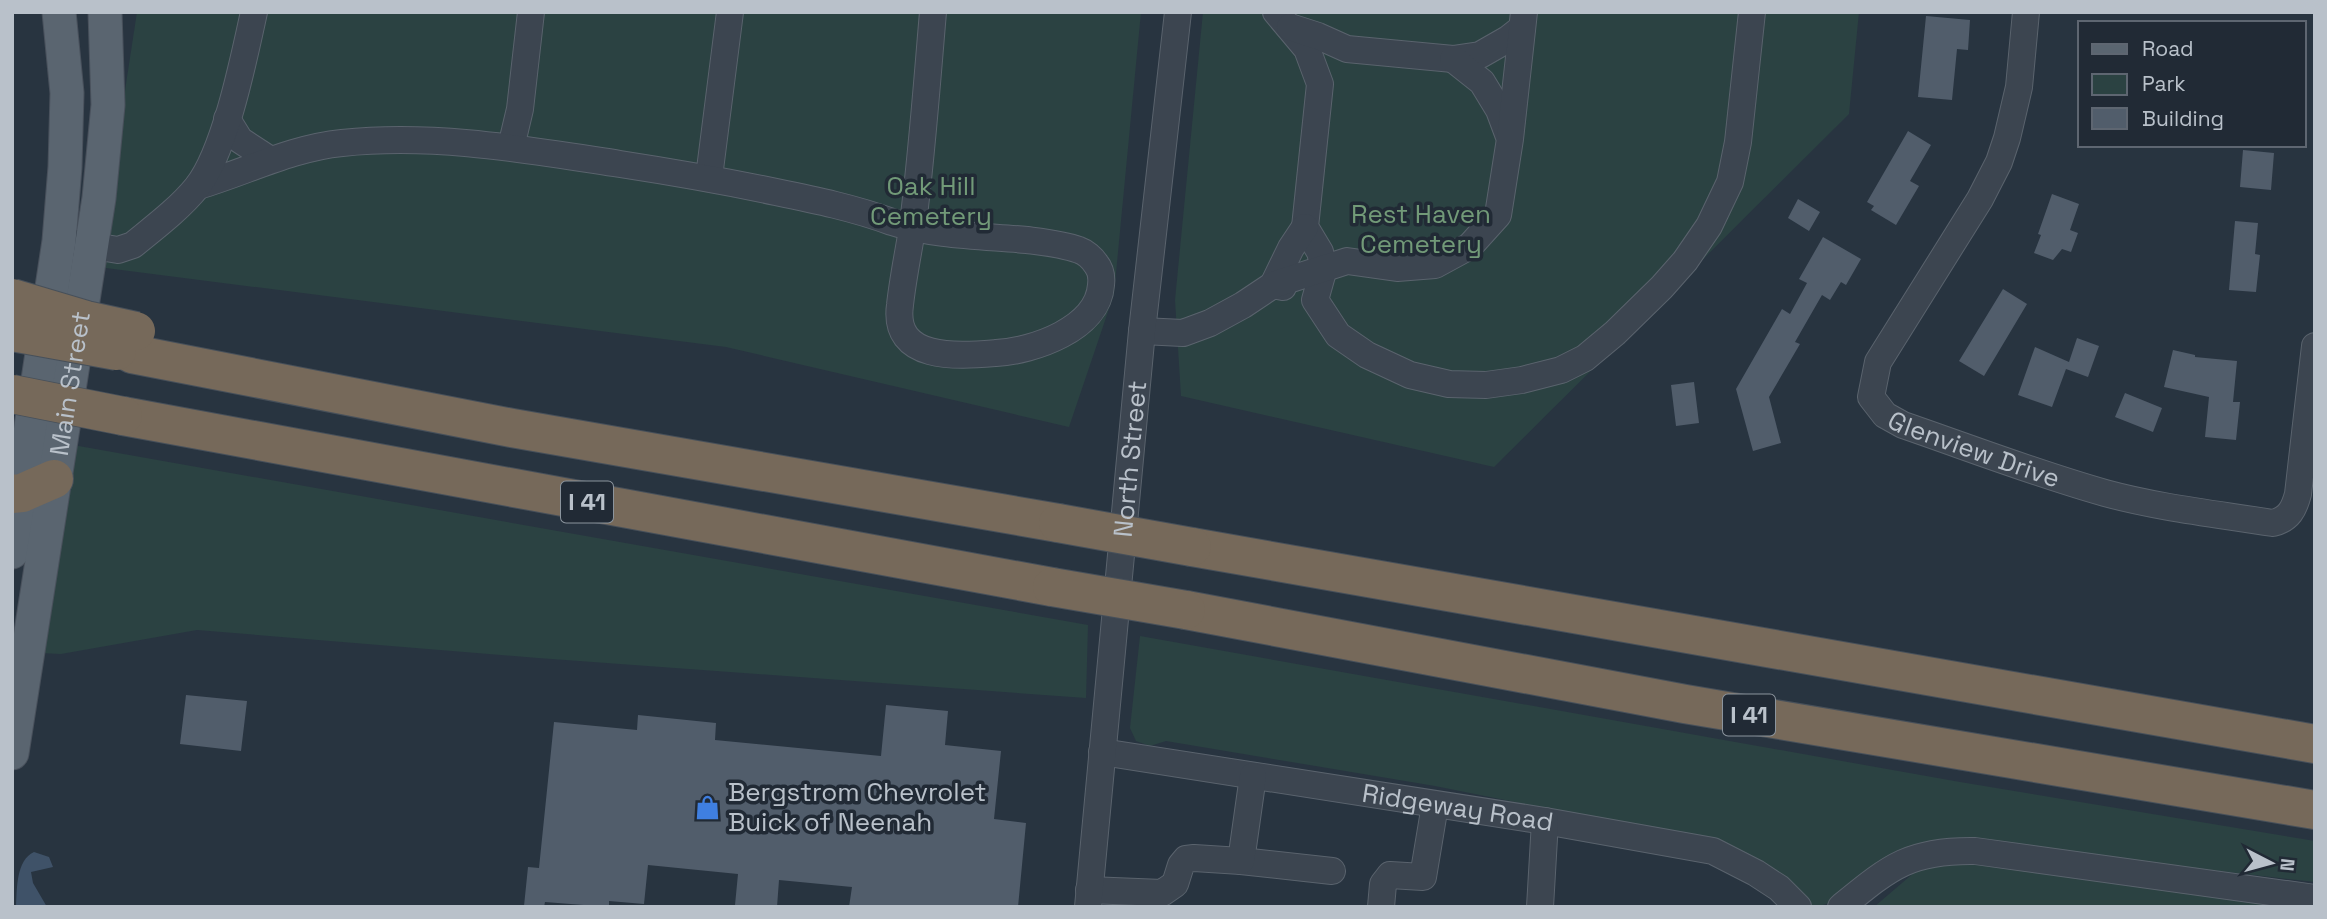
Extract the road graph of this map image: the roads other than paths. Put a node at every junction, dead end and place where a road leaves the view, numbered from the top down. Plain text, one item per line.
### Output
1 (60, 12) edge
2 (104, 12) edge
3 (254, 12) edge
4 (531, 12) edge
5 (730, 12) edge
6 (933, 12) edge
7 (1178, 12) edge
8 (1752, 12) edge
9 (2026, 12) edge
10 (1283, 20) edge
11 (1523, 20) edge
12 (1347, 49) junction
13 (1453, 59) junction
14 (1320, 84) junction
15 (227, 118) junction
16 (1510, 139) junction
17 (511, 147) junction
18 (269, 159) junction
19 (709, 177) junction
20 (198, 186) junction
21 (1305, 228) junction
22 (912, 229) junction
23 (59, 241) junction
24 (92, 246) junction
25 (1324, 268) junction
26 (1273, 285) junction
27 (12, 298) edge
28 (1315, 300) junction
29 (1142, 331) junction
30 (12, 332) edge
31 (134, 343) junction
32 (2315, 346) edge
33 (12, 394) edge
34 (29, 488) edge
35 (12, 552) edge
36 (2270, 737) junction
37 (2315, 738) edge
38 (2315, 744) edge
39 (12, 752) edge
40 (1101, 752) junction
41 (1253, 776) junction
42 (1435, 805) junction
43 (2315, 810) edge
44 (1545, 821) junction
45 (1241, 862) junction
46 (1332, 871) dead end
47 (2315, 898) edge
48 (1088, 899) edge
49 (1161, 900) edge
50 (1381, 907) edge
51 (1540, 907) edge
52 (1798, 907) edge
53 (1841, 907) edge

1 - 23 main road, Main Street
2 - 24 main road, Main Street
3 - 15 street
4 - 17 street
5 - 19 street
6 - 22 street
7 - 29 street, North Street
8 - 28 street
9 - 32 street, Glenview Drive
10 - 12 street
10 - 14 street
11 - 13 street
11 - 16 street
12 - 13 street
12 - 14 street
13 - 16 street
14 - 21 street
15 - 18 street
15 - 20 street
16 - 25 street
17 - 18 street
17 - 19 street
18 - 20 street
19 - 22 street
20 - 24 street
21 - 25 street
21 - 26 street
22 - 22 street
23 - 24 street
23 - 34 main road, Main Street
24 - 34 main road, Main Street
25 - 26 street
25 - 28 street
26 - 28 street
26 - 29 street
27 - 31 highway, bridge
29 - 40 street, North Street
30 - 31 highway, I 41, bridge
31 - 36 highway, I 41, bridge
33 - 43 highway, I 41, bridge
34 - 35 main road, Main Street
34 - 39 main road, Main Street
36 - 37 highway
36 - 38 highway, I 41
40 - 41 street, Ridgeway Road
40 - 48 street, North Street
41 - 42 street, Ridgeway Road
41 - 45 street
42 - 44 street, Ridgeway Road
42 - 50 street
44 - 51 street
44 - 52 street, Ridgeway Road
45 - 46 street
45 - 49 street
47 - 53 street
48 - 49 street

